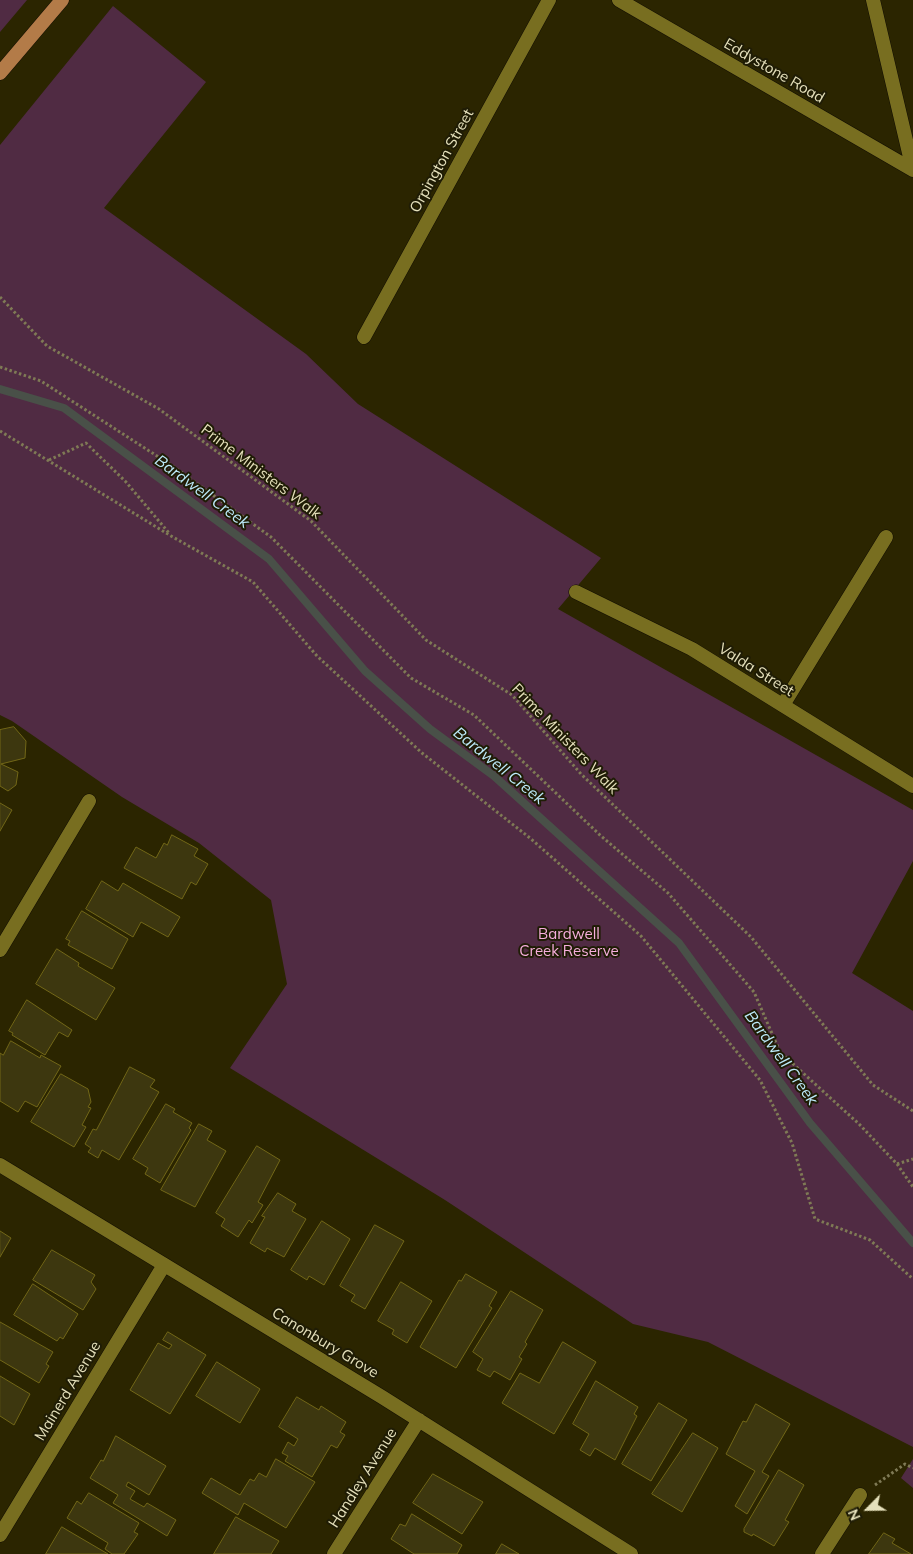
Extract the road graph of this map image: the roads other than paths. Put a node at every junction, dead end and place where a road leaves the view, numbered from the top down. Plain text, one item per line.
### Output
1 (62, 0) edge
2 (549, 0) edge
3 (619, 0) edge
4 (873, 0) edge
5 (0, 73) edge
6 (913, 170) edge
7 (364, 337) dead end
8 (886, 537) dead end
9 (576, 592) dead end
10 (783, 705) junction
11 (913, 786) edge
12 (89, 801) dead end
13 (0, 950) edge
14 (0, 1165) edge
15 (164, 1265) junction
16 (419, 1420) junction
17 (860, 1495) road end
18 (0, 1535) edge
19 (334, 1554) edge
20 (631, 1554) edge
21 (822, 1554) edge

1 - 5 main road
2 - 7 street, Orpington Street
3 - 6 street, Eddystone Road
4 - 6 street
8 - 10 street
9 - 10 street, Valda Street
10 - 11 street, Valda Street
12 - 13 street
14 - 15 street, Canonbury Grove
15 - 16 street, Canonbury Grove
15 - 18 street, Mainerd Avenue
16 - 19 street, Handley Avenue
16 - 20 street, Canonbury Grove
17 - 21 street

